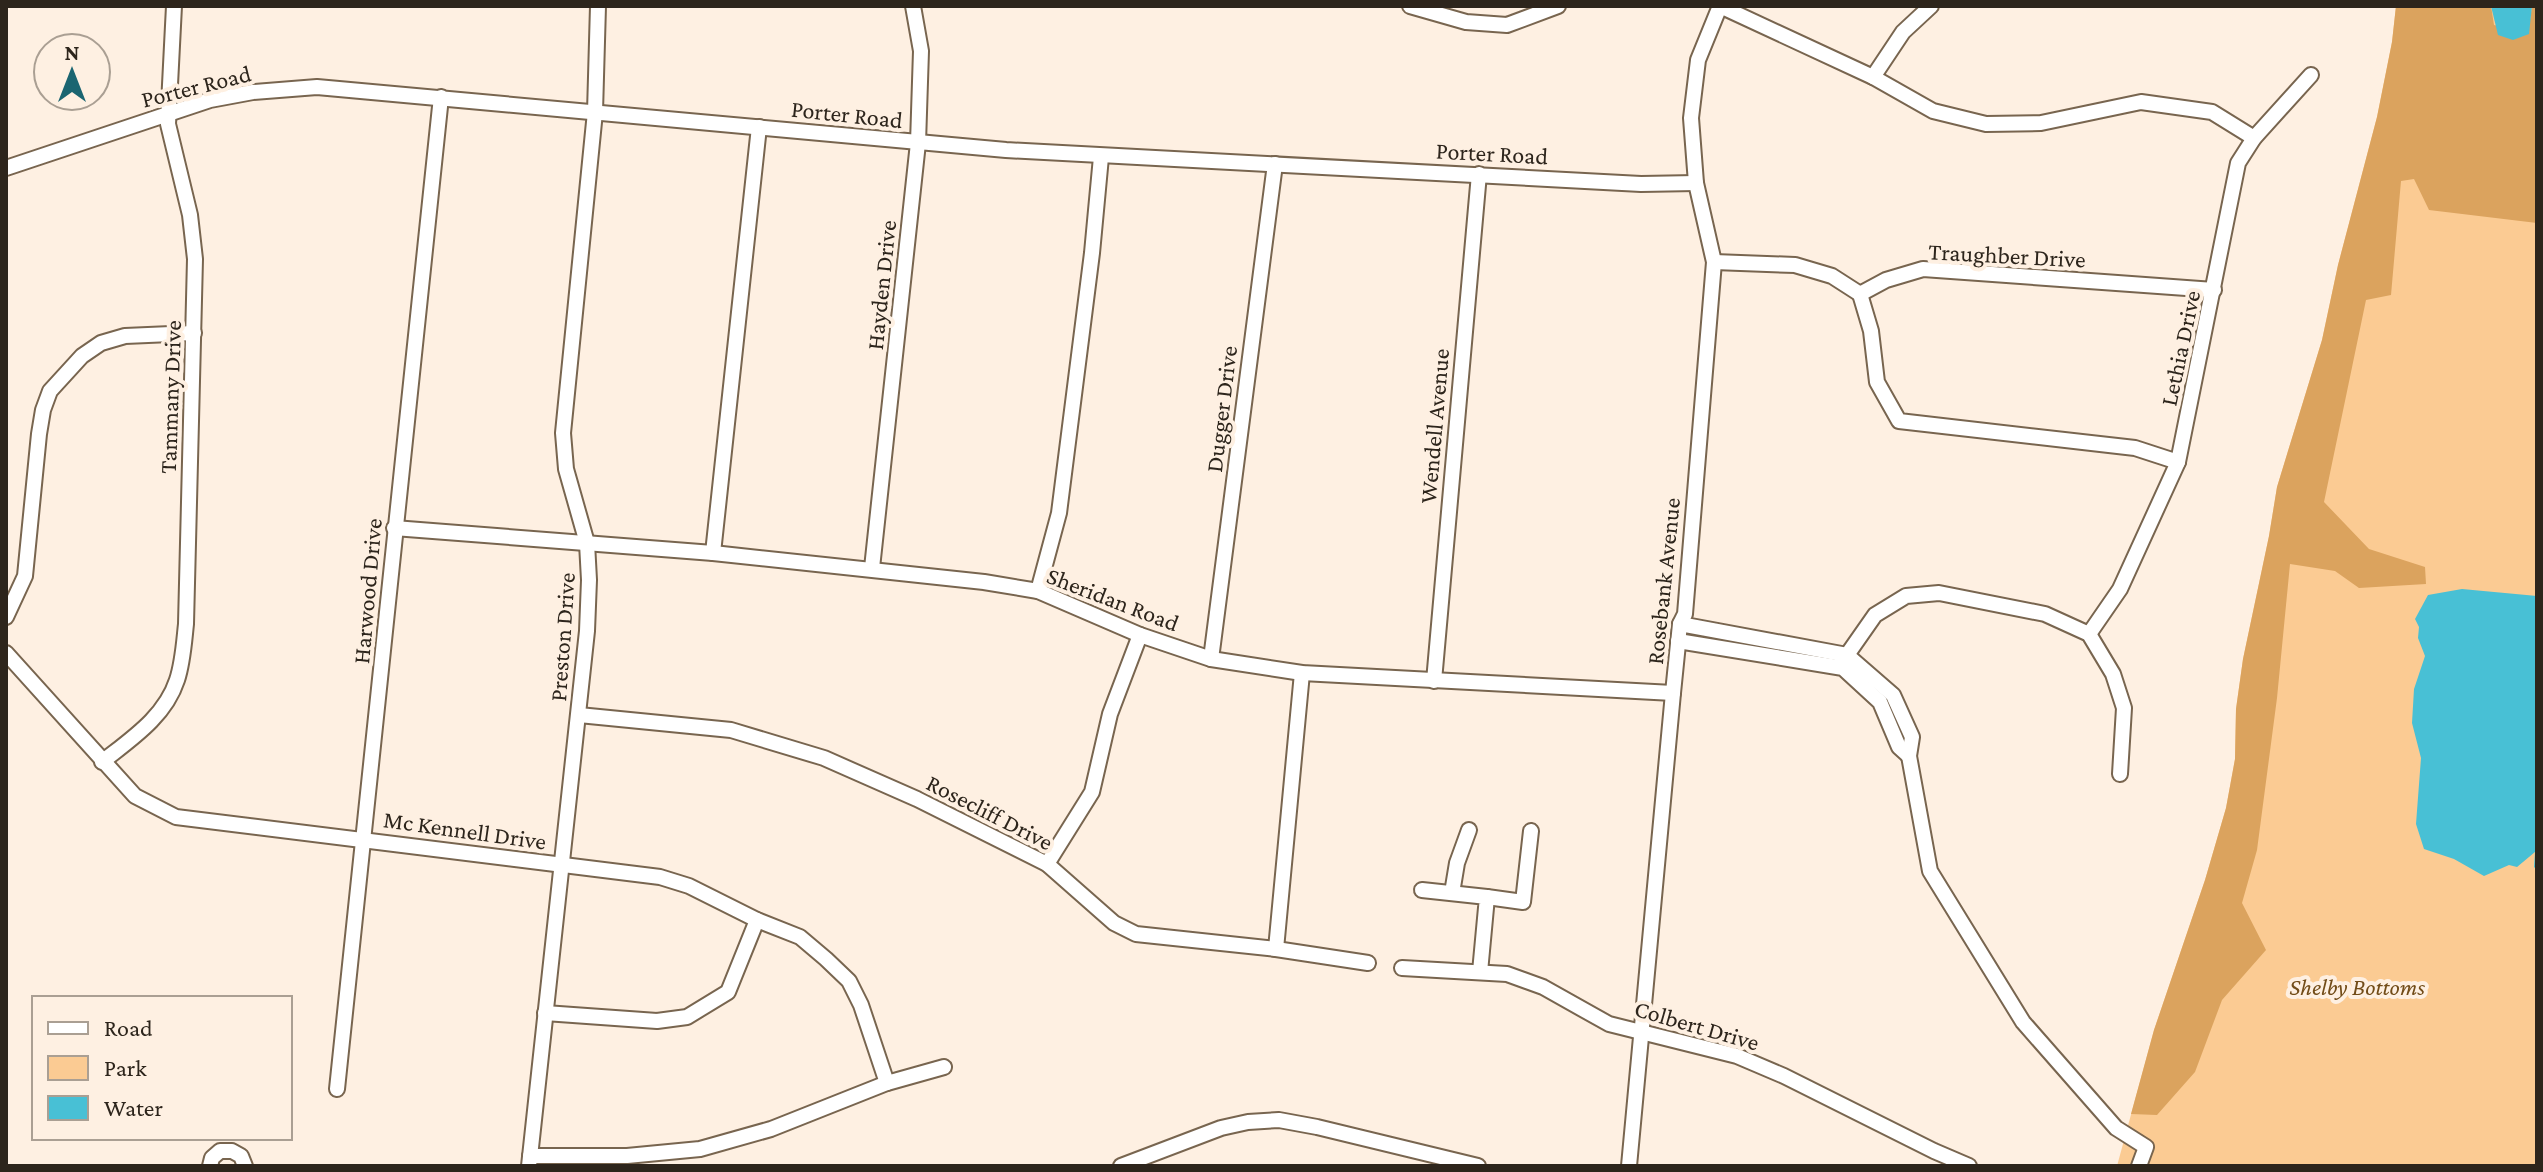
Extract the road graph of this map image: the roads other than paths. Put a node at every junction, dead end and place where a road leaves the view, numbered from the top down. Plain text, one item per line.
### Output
1 (174, 6) edge
2 (598, 6) edge
3 (913, 6) edge
4 (1410, 6) edge
5 (1558, 6) edge
6 (1720, 6) edge
7 (1931, 6) edge
8 (2311, 75) dead end
9 (1873, 77) junction
10 (441, 97) junction
11 (595, 112) junction
12 (167, 113) junction
13 (759, 127) junction
14 (2254, 138) junction
15 (918, 143) junction
16 (1101, 157) junction
17 (1275, 164) junction
18 (6, 168) edge
19 (1479, 174) junction
20 (1696, 183) junction
21 (1714, 262) junction
22 (2214, 290) junction
23 (1860, 294) junction
24 (194, 333) junction
25 (2178, 462) junction
26 (394, 528) junction
27 (587, 543) junction
28 (713, 553) junction
29 (872, 568) junction
30 (1038, 591) junction
31 (6, 617) edge
32 (1680, 624) junction
33 (2089, 634) junction
34 (1140, 635) junction
35 (1678, 641) junction
36 (6, 653) edge
37 (1211, 659) junction
38 (1845, 662) junction
39 (1302, 673) junction
40 (1434, 681) junction
41 (1673, 693) junction
42 (579, 715) junction
43 (102, 762) junction
44 (2120, 774) dead end
45 (1469, 830) dead end
46 (1531, 831) dead end
47 (365, 839) junction
48 (1047, 864) junction
49 (561, 866) junction
50 (1422, 890) dead end
51 (1452, 893) junction
52 (1487, 897) junction
53 (757, 920) junction
54 (1276, 949) junction
55 (1368, 963) dead end
56 (1402, 968) dead end
57 (1480, 972) junction
58 (545, 1013) junction
59 (1643, 1032) junction
60 (944, 1067) dead end
61 (887, 1083) junction
62 (337, 1089) dead end
63 (529, 1161) edge
64 (1143, 1162) edge
65 (210, 1166) edge
66 (245, 1166) edge
67 (1121, 1166) edge
68 (1478, 1166) edge
69 (1629, 1166) edge
70 (1969, 1166) edge
71 (2139, 1166) edge

1 - 12 street, Tammany Drive
2 - 11 street, Preston Drive
3 - 15 street, Hayden Drive
4 - 5 street
6 - 9 street
6 - 20 street, Rosebank Avenue
7 - 9 street
8 - 14 street, Lethia Drive
9 - 14 street
10 - 11 street, Porter Road
10 - 12 street, Porter Road
10 - 26 street, Harwood Drive
11 - 13 street, Porter Road
11 - 27 street, Preston Drive
12 - 18 street, Porter Road
12 - 24 street, Tammany Drive
13 - 15 street, Porter Road
13 - 28 street
14 - 22 street, Lethia Drive
15 - 16 street, Porter Road
15 - 29 street, Hayden Drive
16 - 17 street, Porter Road
16 - 30 street
17 - 19 street, Porter Road
17 - 37 street, Dugger Drive
19 - 20 street, Porter Road
19 - 40 street, Wendell Avenue
20 - 21 street, Rosebank Avenue
21 - 23 street
21 - 32 street, Rosebank Avenue
22 - 23 street, Traughber Drive
22 - 25 street, Lethia Drive
23 - 25 street
24 - 31 street
24 - 43 street, Tammany Drive
25 - 33 street, Lethia Drive
26 - 27 street, Sheridan Road
26 - 47 street, Harwood Drive
27 - 28 street, Sheridan Road
27 - 42 street, Preston Drive
28 - 29 street, Sheridan Road
29 - 30 street, Sheridan Road
30 - 34 street, Sheridan Road
32 - 35 street, Rosebank Avenue
32 - 38 street
33 - 38 street
33 - 44 street
34 - 37 street, Sheridan Road
34 - 48 street
35 - 38 street
35 - 41 street, Rosebank Avenue
36 - 43 street, Mc Kennell Drive
37 - 39 street, Sheridan Road
38 - 71 street
39 - 40 street, Sheridan Road
39 - 54 street
40 - 41 street, Sheridan Road
41 - 59 street, Rosebank Avenue
42 - 48 street, Rosecliff Drive
42 - 49 street, Preston Drive
43 - 47 street, Mc Kennell Drive
45 - 51 street
46 - 52 street
47 - 49 street, Mc Kennell Drive
47 - 62 street, Harwood Drive
48 - 54 street, Rosecliff Drive
49 - 53 street, Mc Kennell Drive
49 - 58 street, Preston Drive
50 - 51 street
51 - 52 street
52 - 57 street
53 - 58 street
53 - 61 street, Mc Kennell Drive
54 - 55 street, Rosecliff Drive
56 - 57 street, Colbert Drive
57 - 59 street, Colbert Drive
58 - 63 street, Preston Drive
59 - 69 street, Rosebank Avenue
59 - 70 street, Colbert Drive
60 - 61 street
61 - 63 street
64 - 67 street
64 - 68 street
65 - 66 street

